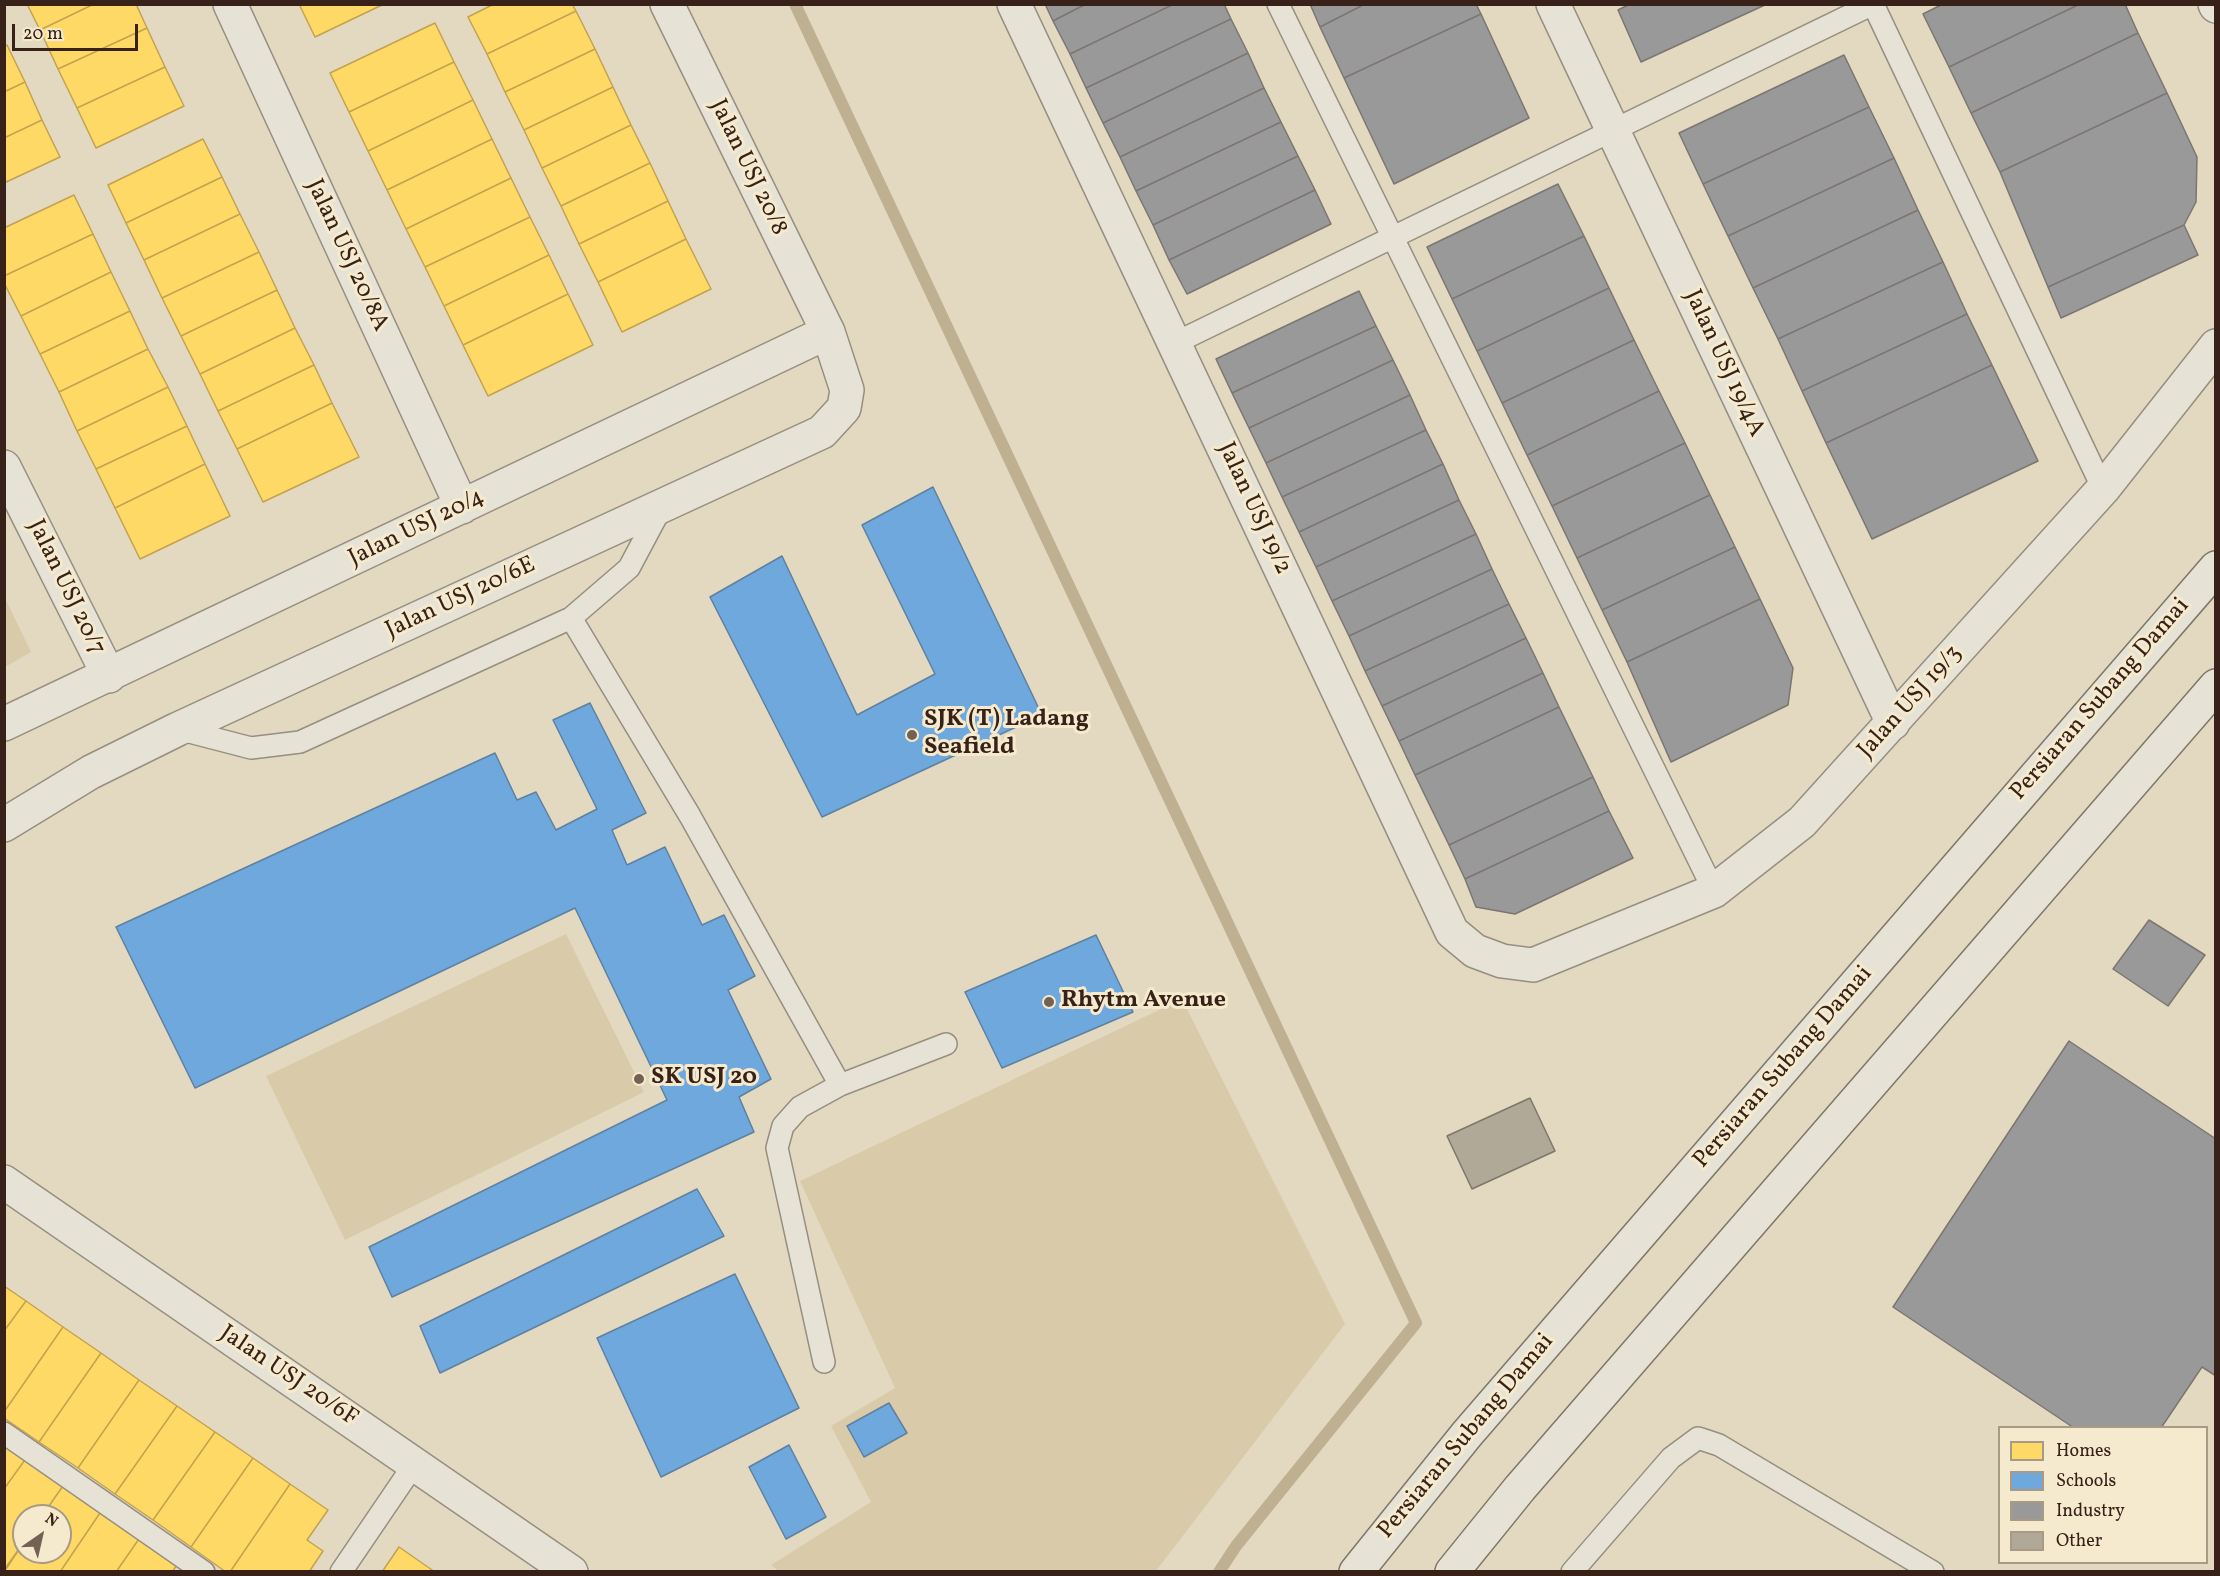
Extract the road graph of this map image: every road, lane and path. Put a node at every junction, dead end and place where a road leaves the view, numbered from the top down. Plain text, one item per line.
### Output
1 (230, 4) edge
2 (667, 4) edge
3 (1014, 4) edge
4 (1278, 4) edge
5 (1553, 4) edge
6 (1873, 5) edge
7 (1613, 131) junction
8 (1392, 238) junction
9 (828, 332) junction
10 (1175, 343) junction
11 (2216, 346) edge
12 (4, 467) edge
13 (2103, 489) junction
14 (662, 506) junction
15 (462, 507) junction
16 (2216, 568) edge
17 (571, 618) junction
18 (109, 676) junction
19 (2216, 686) edge
20 (1893, 723) junction
21 (4, 724) edge
22 (178, 729) junction
23 (4, 825) edge
24 (1714, 891) junction
25 (1533, 964) joint
26 (946, 1044) dead end
27 (840, 1085) junction
28 (4, 1182) edge
29 (824, 1362) dead end
30 (4, 1433) edge
31 (415, 1463) junction
32 (204, 1572) edge
33 (341, 1572) edge
34 (571, 1572) edge
35 (1356, 1572) edge
36 (1452, 1572) edge
37 (1572, 1572) edge
38 (1933, 1572) edge

1 - 15 street, Jalan USJ 20/8A
2 - 9 street, Jalan USJ 20/8
3 - 10 street, Jalan USJ 19/2
4 - 8 lane
5 - 7 street, Jalan USJ 19/4A
6 - 7 lane
6 - 13 lane
7 - 8 lane
7 - 20 street, Jalan USJ 19/4A
8 - 10 lane
8 - 24 lane
9 - 14 street, Jalan USJ 20/6E
9 - 15 street, Jalan USJ 20/4
10 - 25 street, Jalan USJ 19/2
11 - 13 street, Jalan USJ 19/3
12 - 18 street, Jalan USJ 20/7
13 - 20 street, Jalan USJ 19/3
14 - 17 lane
14 - 22 street, Jalan USJ 20/6E
15 - 18 street, Jalan USJ 20/4
16 - 35 street, Persiaran Subang Damai
17 - 22 lane
17 - 27 lane
18 - 21 street, Jalan USJ 20/4
19 - 36 street
20 - 24 street, Jalan USJ 19/3
22 - 23 street, Jalan USJ 20/6E
24 - 25 street, Jalan USJ 19/3
26 - 27 lane
27 - 29 lane
28 - 31 street, Jalan USJ 20/6F
30 - 32 lane
31 - 33 lane
31 - 34 street, Jalan USJ 20/6F
37 - 38 lane

